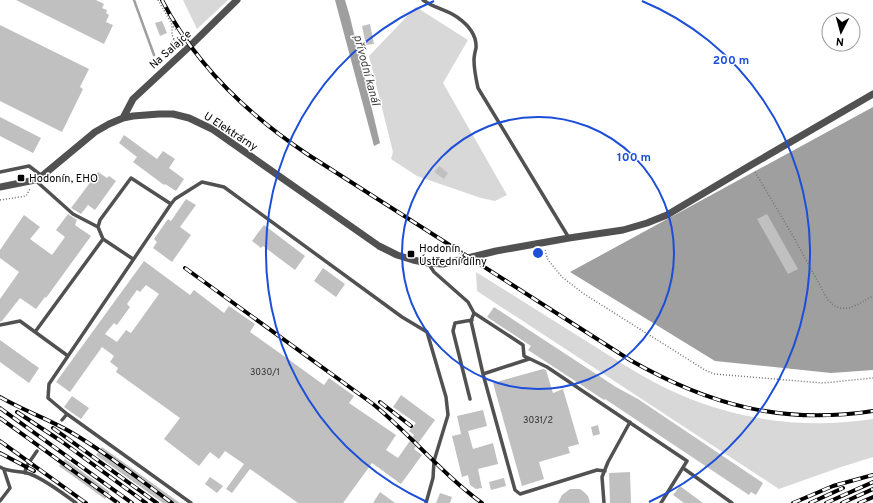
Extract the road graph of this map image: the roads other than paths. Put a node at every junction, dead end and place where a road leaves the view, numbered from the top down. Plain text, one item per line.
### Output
1 (237, 0) edge
2 (423, 0) edge
3 (873, 94) edge
4 (123, 118) junction
5 (0, 172) edge
6 (42, 176) junction
7 (35, 180) junction
8 (0, 187) edge
9 (171, 204) junction
10 (98, 227) junction
11 (569, 238) junction
12 (102, 239) junction
13 (133, 259) junction
14 (428, 263) junction
15 (474, 313) junction
16 (472, 320) junction
17 (0, 325) edge
18 (36, 332) junction
19 (68, 356) junction
20 (529, 358) junction
21 (483, 374) junction
22 (470, 399) dead end
23 (67, 414) junction
24 (62, 420) dead end
25 (630, 422) junction
26 (37, 452) dead end
27 (0, 467) edge
28 (683, 468) junction
29 (4, 470) junction
30 (605, 472) junction
31 (25, 473) junction
32 (0, 501) edge
33 (76, 503) edge
34 (191, 503) edge
35 (426, 503) edge
36 (604, 503) edge
37 (661, 503) edge
38 (732, 503) edge

1 - 4 street, Na Salajce
2 - 11 lane
3 - 11 street, U Elektrárny
4 - 6 street, U Elektrárny
4 - 14 street, U Elektrárny
5 - 6 lane
6 - 7 street, U Elektrárny
7 - 8 street, U Elektrárny
7 - 10 lane
9 - 10 lane
9 - 13 lane
9 - 35 lane
10 - 12 lane
11 - 14 street, U Elektrárny
12 - 13 lane
12 - 18 lane
13 - 19 lane
14 - 15 lane
15 - 16 lane
15 - 20 lane
16 - 21 lane
16 - 22 lane
17 - 18 lane
18 - 19 lane
19 - 23 lane
20 - 21 lane
20 - 25 lane
21 - 30 lane
23 - 24 lane
23 - 34 lane
25 - 28 lane
25 - 30 lane
26 - 31 lane
27 - 29 lane
28 - 37 lane
28 - 38 lane
29 - 31 lane
29 - 32 lane
30 - 36 lane
31 - 33 lane

